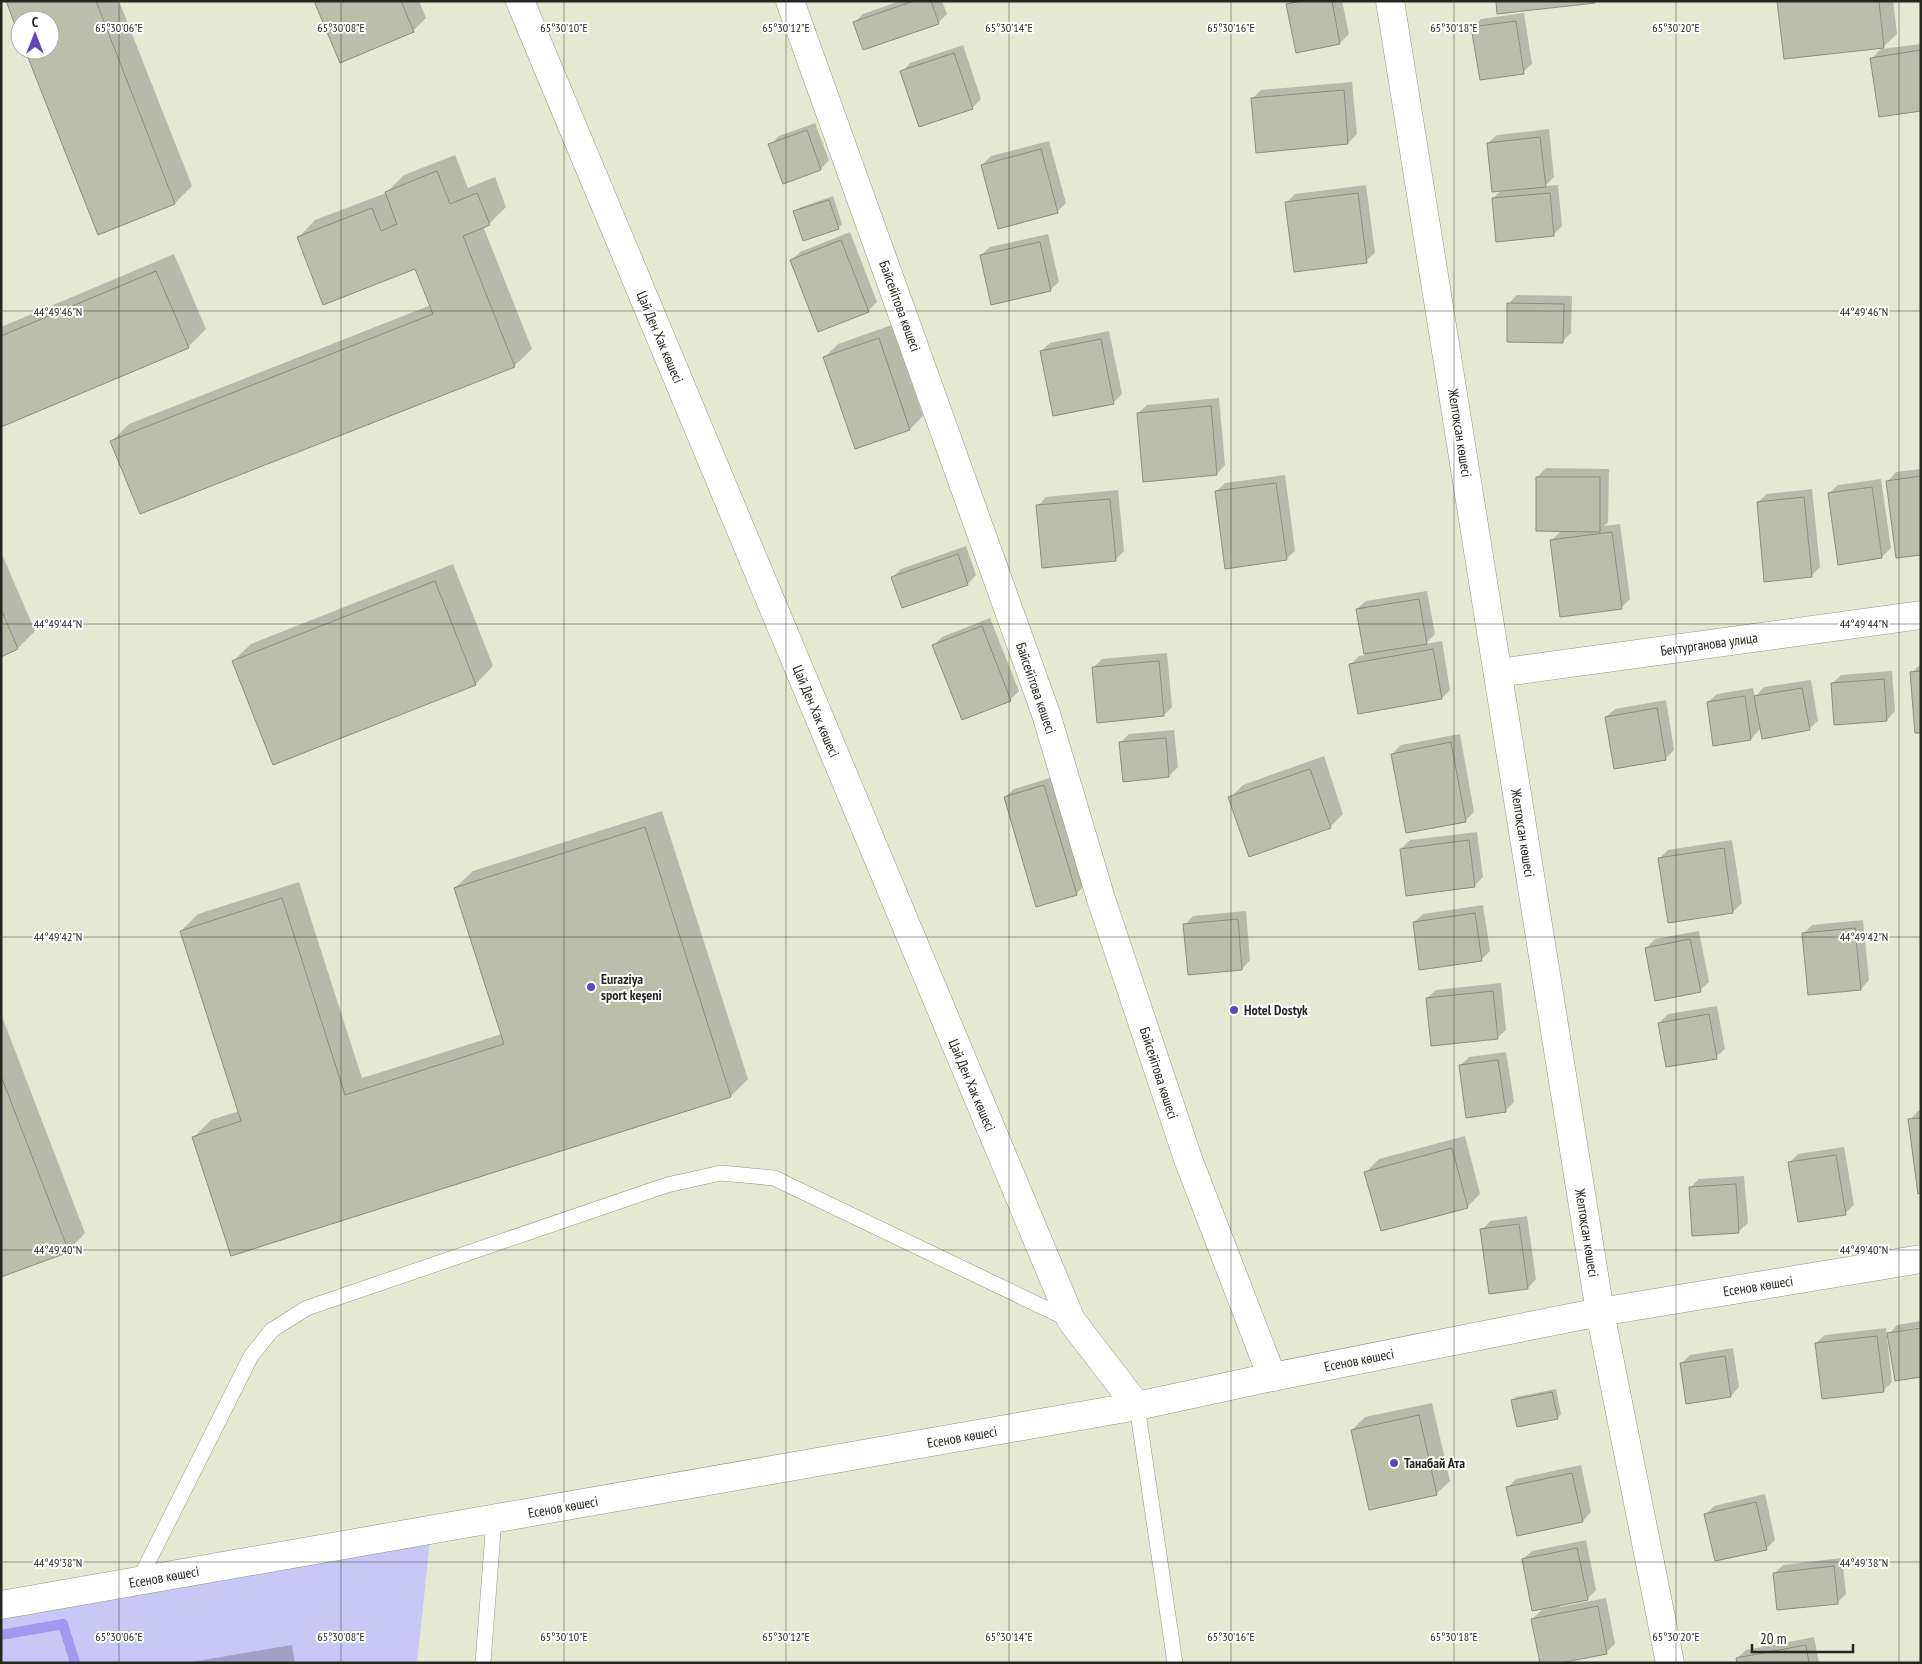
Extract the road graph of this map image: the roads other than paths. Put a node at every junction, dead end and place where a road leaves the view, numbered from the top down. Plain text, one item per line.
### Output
1 (520, 1) edge
2 (790, 1) edge
3 (1390, 1) edge
4 (1921, 615) edge
5 (1498, 673) junction
6 (1921, 1259) edge
7 (1600, 1312) junction
8 (1070, 1320) junction
9 (1272, 1377) junction
10 (1137, 1406) junction
11 (494, 1519) junction
12 (138, 1582) junction
13 (1, 1605) edge
14 (483, 1663) edge
15 (1175, 1663) edge
16 (1670, 1663) edge

1 - 8 street, Цай Ден Хак көшесі
2 - 9 street, Байсейітова көшесі
3 - 5 street, Желтоқсан көшесі
4 - 5 street, Бектурганова улица
5 - 7 street, Желтоқсан көшесі
6 - 7 street, Есенов көшесі
7 - 9 street, Есенов көшесі
7 - 16 street, Желтоқсан көшесі
8 - 10 street, Цай Ден Хак көшесі
8 - 12 lane
9 - 10 street, Есенов көшесі
10 - 11 street, Есенов көшесі
10 - 15 lane
11 - 12 street, Есенов көшесі
11 - 14 lane
12 - 13 street, Есенов көшесі

